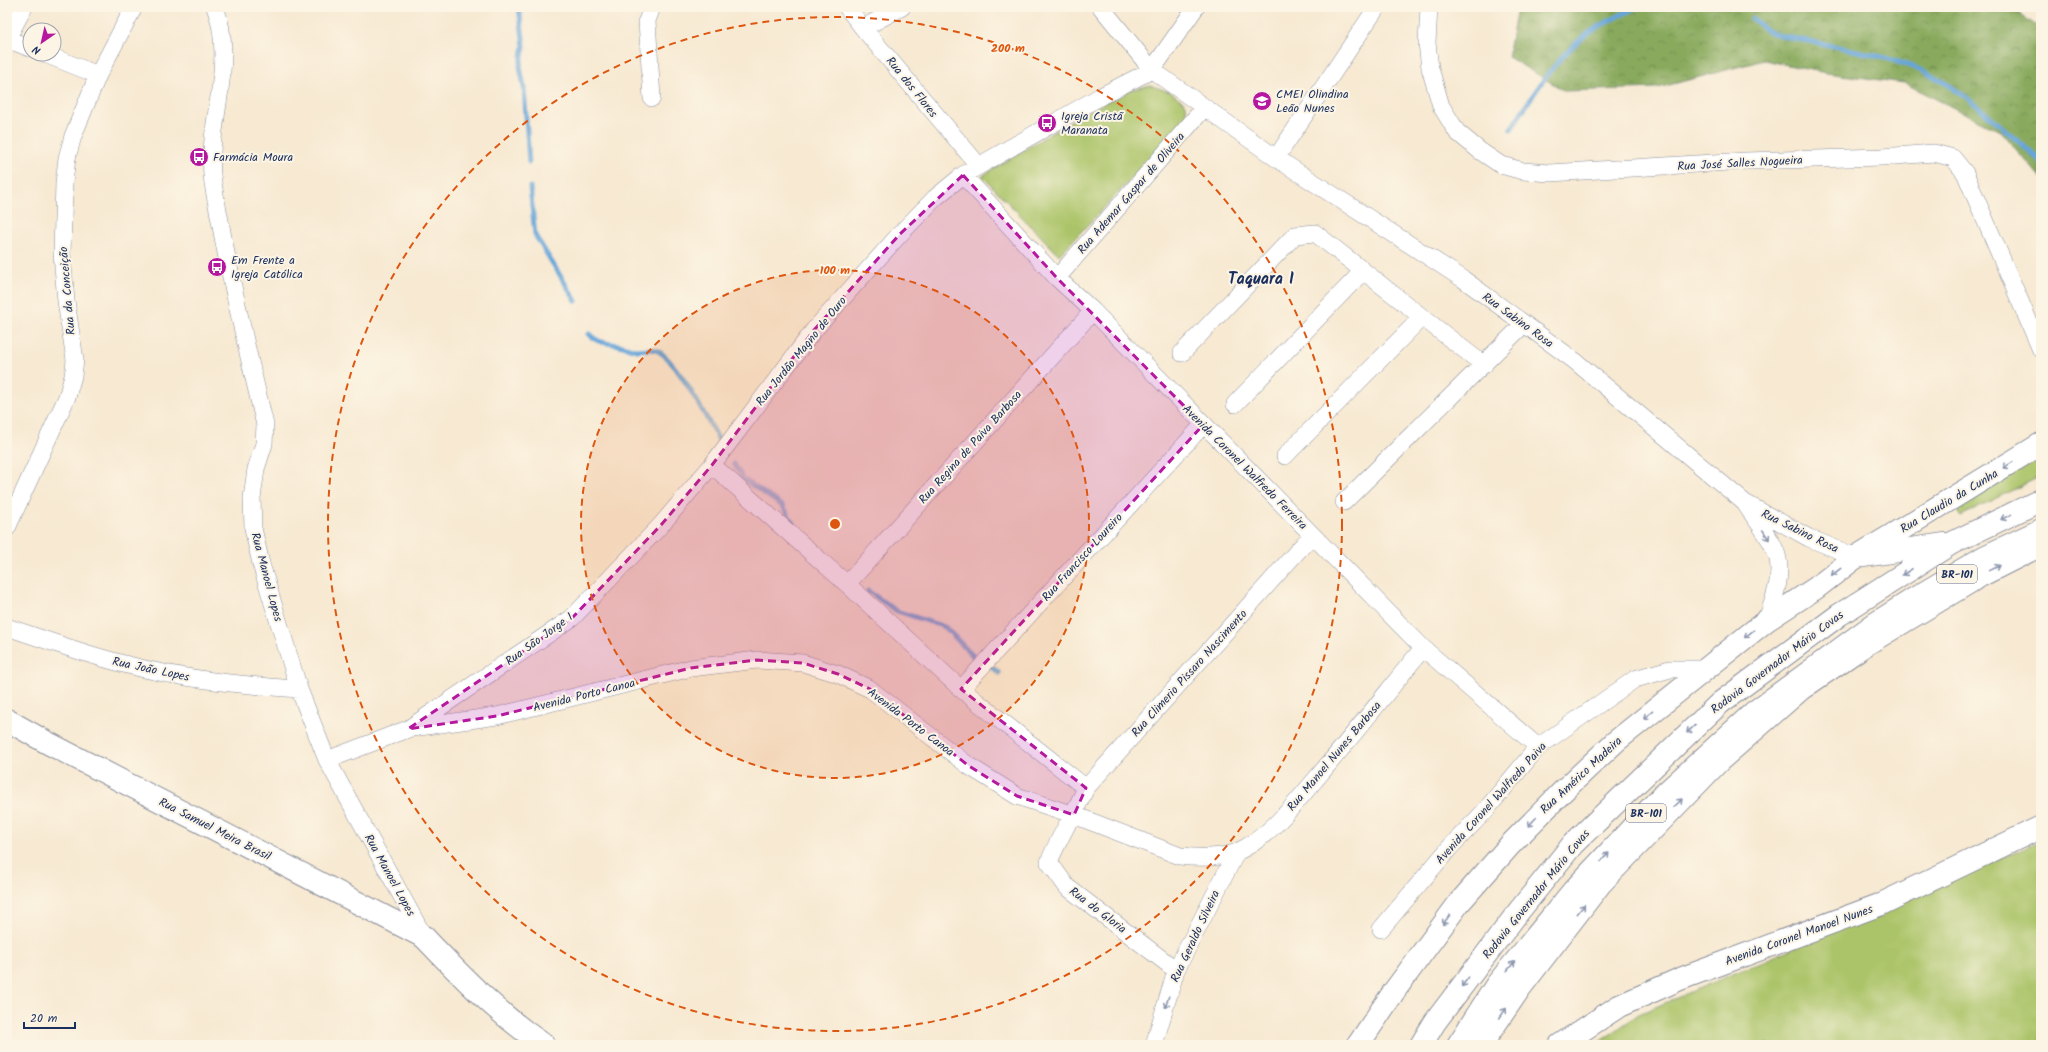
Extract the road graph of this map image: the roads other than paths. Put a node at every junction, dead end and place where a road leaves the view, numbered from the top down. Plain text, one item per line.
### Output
1 (24, 7) edge
2 (134, 7) edge
3 (215, 7) edge
4 (652, 7) edge
5 (848, 7) edge
6 (902, 7) edge
7 (1102, 7) edge
8 (1196, 7) edge
9 (1377, 7) edge
10 (1429, 7) edge
11 (863, 28) junction
12 (7, 39) edge
13 (22, 45) edge
14 (62, 61) edge
15 (1152, 70) junction
16 (98, 75) junction
17 (652, 98) dead end
18 (1204, 108) junction
19 (1276, 158) junction
20 (978, 166) junction
21 (963, 175) junction
22 (1363, 271) junction
23 (1057, 278) junction
24 (1093, 311) junction
25 (1422, 317) junction
26 (1524, 324) junction
27 (2041, 350) edge
28 (1182, 352) dead end
29 (1484, 365) junction
30 (1235, 404) dead end
31 (1203, 425) junction
32 (2041, 444) edge
33 (1285, 456) dead end
34 (712, 465) junction
35 (2041, 500) edge
36 (1344, 502) dead end
37 (1745, 503) junction
38 (7, 528) edge
39 (2041, 530) edge
40 (1312, 535) junction
41 (1952, 543) junction
42 (2041, 545) edge
43 (1856, 557) junction
44 (847, 584) junction
45 (1767, 620) junction
46 (7, 627) edge
47 (1423, 648) junction
48 (1706, 669) junction
49 (299, 689) junction
50 (961, 689) junction
51 (7, 720) edge
52 (408, 729) junction
53 (1538, 747) junction
54 (327, 760) junction
55 (1086, 788) junction
56 (1074, 815) junction
57 (2041, 827) edge
58 (1236, 853) junction
59 (1381, 929) dead end
60 (424, 937) junction
61 (1176, 970) junction
62 (544, 1045) edge
63 (1154, 1045) edge
64 (1358, 1045) edge
65 (1421, 1045) edge
66 (1458, 1045) edge
67 (1481, 1045) edge
68 (1560, 1045) edge

1 - 12 street
2 - 16 street, Rua da Conceição
3 - 49 street, Rua Manoel Lopes
4 - 17 street
5 - 11 street, Rua dos Flores
6 - 11 street
7 - 15 street
8 - 15 street
9 - 19 street
10 - 27 street, Rua José Salles Nogueira
11 - 20 street, Rua dos Flores
12 - 13 street
14 - 16 street
15 - 18 street, Rua Sabino Rosa
15 - 20 street, Rua Jordão Magno de Ouro
16 - 38 street, Rua da Conceição
18 - 19 street, Rua Sabino Rosa
18 - 23 street, Rua Ademar Gaspar de Oliveira
19 - 26 street, Rua Sabino Rosa
20 - 21 street, Rua Jordão Magno de Ouro
21 - 23 street, Avenida Coronel Walfredo Ferreira
21 - 34 street, Rua Jordão Magno de Ouro
22 - 25 street
22 - 28 street
22 - 30 street
23 - 24 street, Avenida Coronel Walfredo Ferreira
24 - 31 street, Avenida Coronel Walfredo Ferreira
24 - 44 street, Rua Regina de Paiva Barbosa
25 - 29 street
25 - 33 street
26 - 29 street
26 - 37 street, Rua Sabino Rosa
29 - 36 street
31 - 40 street, Avenida Coronel Walfredo Ferreira
31 - 50 street, Rua Francisco Loureiro
32 -> 43 street, Rua Claudio da Cunha
34 - 44 street
34 - 52 street, Rua São Jorge I
35 -> 41 street, Rodovia Governador Mário Covas / BR-101
37 - 43 street, Rua Sabino Rosa
37 -> 45 street, Rua Sabino Rosa
66 -> 39 street, BR-101
40 - 47 street, Avenida Coronel Walfredo Ferreira
40 - 55 street, Rua Climerio Pissaro Nascimento
41 - 43 street
41 -> 65 street, Rodovia Governador Mário Covas / BR-101
67 -> 42 street
43 -> 45 street, Rua Américo Madeira
44 - 50 street
45 -> 48 street, Rua Américo Madeira
46 - 49 street, Rua João Lopes
47 - 53 street, Avenida Coronel Walfredo Ferreira
47 - 58 street, Rua Manoel Nunes Barbosa
48 - 53 street, Avenida Coronel Walfredo Paiva
48 -> 64 street, Rua Américo Madeira
49 - 54 street, Rua Manoel Lopes
50 - 55 street
51 - 60 street, Rua Samuel Meira Brasil
52 - 54 street, Rua São Jorge I
52 - 56 street, Avenida Porto Canoa
53 - 59 street, Avenida Coronel Walfredo Paiva
54 - 60 street, Rua Manoel Lopes
55 - 56 street, Rua Climerio Pissaro Nascimento
56 - 58 street, Avenida Porto Canoa
56 - 61 street, Rua do Gloria
57 - 68 street, Avenida Coronel Manoel Nunes
58 - 61 street, Rua Geraldo Silveira
60 - 62 street, Rua Manoel Lopes
61 -> 63 street, Rua Geraldo Silveira

